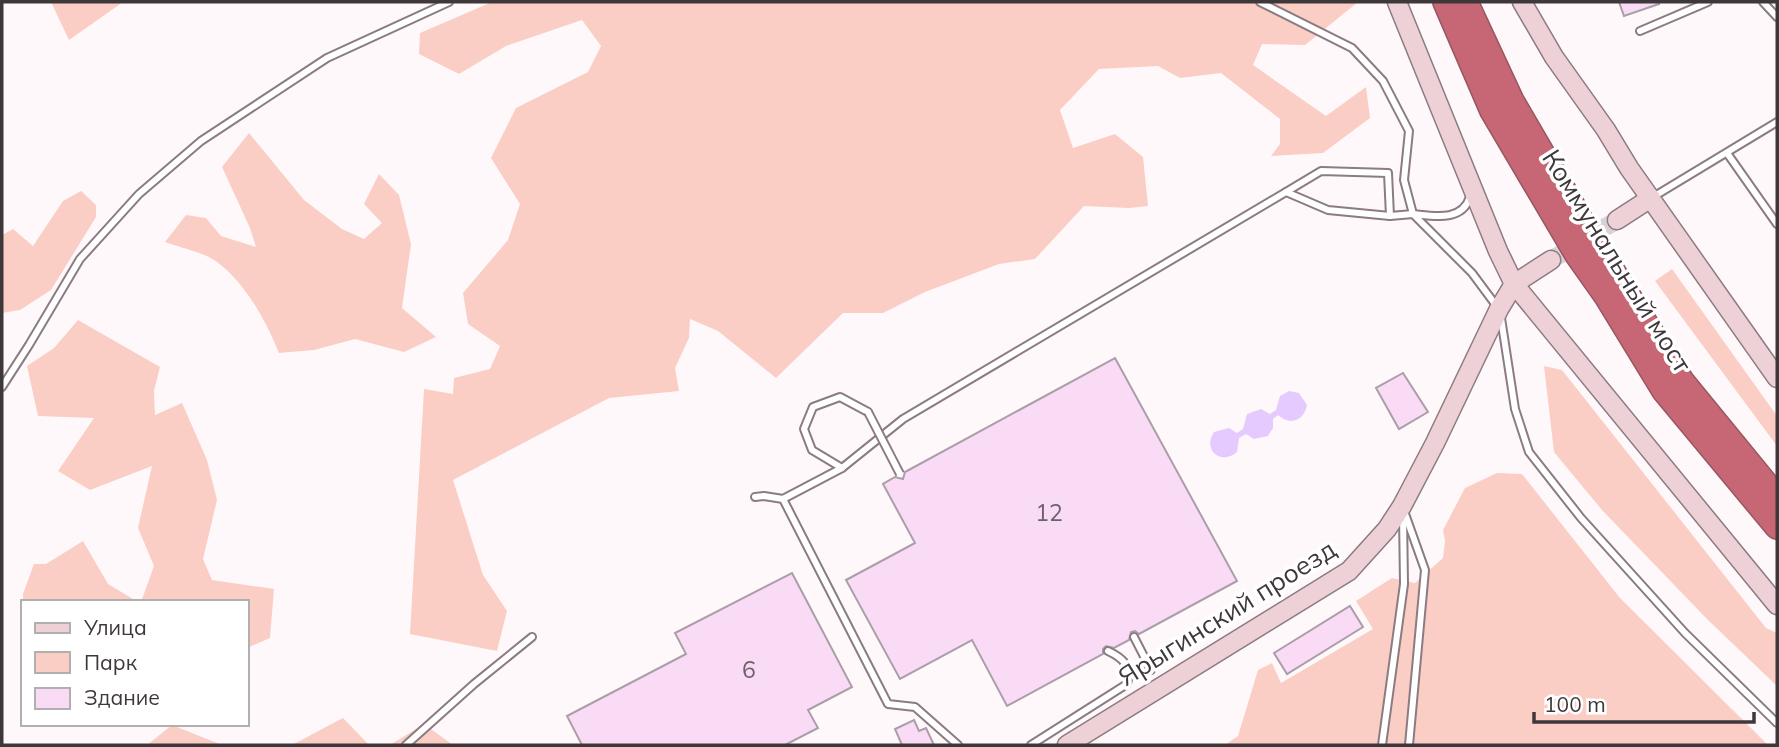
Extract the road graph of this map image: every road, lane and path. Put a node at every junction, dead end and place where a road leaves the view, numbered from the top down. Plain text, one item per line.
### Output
1 (449, 2) edge
2 (1260, 2) edge
3 (1397, 2) edge
4 (1446, 2) edge
5 (1466, 2) edge
6 (1522, 2) edge
7 (1708, 2) edge
8 (1763, 2) edge
9 (1777, 17) edge
10 (1640, 31) dead end
11 (1777, 122) edge
12 (1727, 153) junction
13 (1473, 188) junction
14 (1286, 192) junction
15 (1651, 198) junction
16 (1413, 214) junction
17 (1390, 216) junction
18 (1617, 220) tunnel mouth
19 (1777, 224) edge
20 (1552, 260) tunnel mouth
21 (1514, 284) junction
22 (1499, 309) junction
23 (1777, 379) edge
24 (2, 387) edge
25 (842, 468) junction
26 (900, 474) dead end
27 (755, 497) dead end
28 (1777, 497) edge
29 (783, 499) junction
30 (1402, 506) junction
31 (1777, 527) edge
32 (1777, 605) edge
33 (1133, 637) dead end
34 (532, 638) dead end
35 (1108, 651) dead end
36 (1151, 670) dead end
37 (1777, 723) edge
38 (406, 745) edge
39 (958, 745) edge
40 (1031, 745) edge
41 (1067, 745) edge
42 (1382, 745) edge
43 (1409, 745) edge

1 - 24 lane
2 - 16 lane
3 - 13 main road
4 - 31 highway, Коммунальный мост
5 - 28 highway, Коммунальный мост
6 - 15 main road
7 - 10 lane
8 - 9 lane
11 - 12 lane
12 - 15 lane
12 - 19 lane
13 - 16 lane
13 - 21 main road
14 - 17 lane
14 - 17 lane
14 - 25 lane
15 - 18 main road
15 - 23 main road
16 - 17 lane
16 - 22 lane
20 - 21 main road
21 - 22 main road, Ярыгинский проезд
21 - 32 main road
22 - 30 main road, Ярыгинский проезд
22 - 37 lane
25 - 26 lane, bridge
25 - 29 lane
27 - 29 lane
29 - 39 lane
30 - 41 main road, Ярыгинский проезд
30 - 42 lane
30 - 43 lane
33 - 36 lane
34 - 38 lane
35 - 40 lane

